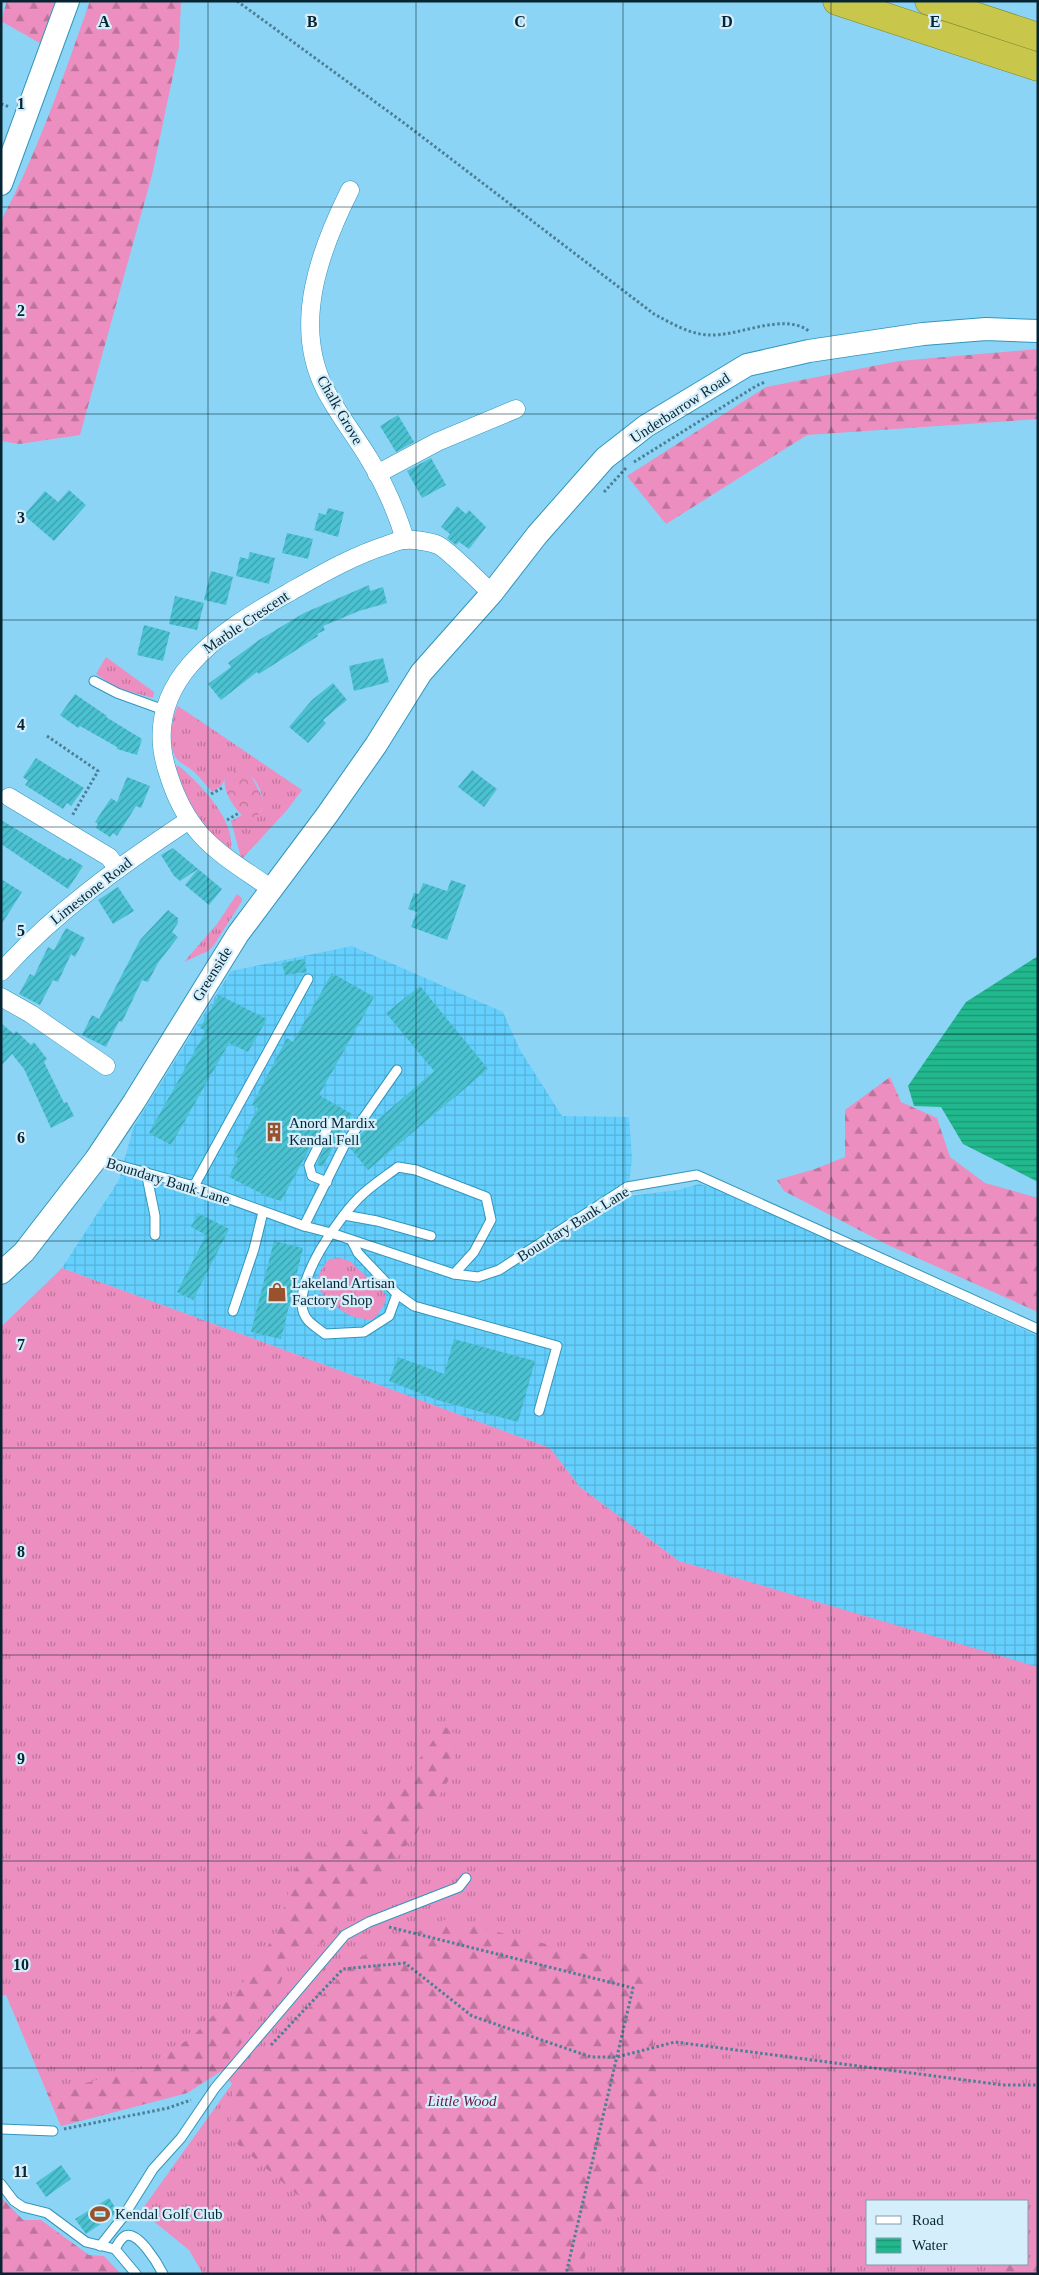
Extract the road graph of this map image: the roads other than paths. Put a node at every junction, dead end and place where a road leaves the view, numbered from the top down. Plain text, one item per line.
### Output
1 (68, 1) edge
2 (837, 1) edge
3 (929, 1) edge
4 (1038, 37) edge
5 (1038, 67) edge
6 (1, 184) edge
7 (350, 190) dead end
8 (1038, 331) edge
9 (516, 409) dead end
10 (377, 474) junction
11 (406, 539) junction
12 (492, 593) junction
13 (421, 673) joint
14 (94, 681) dead end
15 (164, 710) junction
16 (9, 797) dead end
17 (189, 820) junction
18 (118, 869) junction
19 (270, 888) junction
20 (1, 972) edge
21 (308, 979) dead end
22 (1, 997) edge
23 (106, 1066) dead end
24 (398, 1070) dead end
25 (330, 1123) dead end
26 (96, 1159) junction
27 (146, 1172) junction
28 (327, 1182) junction
29 (194, 1186) junction
30 (263, 1212) junction
31 (344, 1215) junction
32 (304, 1226) junction
33 (331, 1233) junction
34 (155, 1235) dead end
35 (431, 1236) dead end
36 (352, 1241) junction
37 (1, 1273) edge
38 (454, 1274) junction
39 (397, 1294) junction
40 (233, 1311) dead end
41 (1038, 1329) edge
42 (539, 1411) dead end
43 (466, 1878) dead end
44 (1, 2128) edge
45 (53, 2131) road end
46 (1, 2184) edge
47 (100, 2246) junction
48 (115, 2249) junction
49 (136, 2274) edge
50 (163, 2274) edge

1 - 6 street
2 - 5 highway
3 - 4 highway
7 - 10 street, Chalk Grove
8 - 12 street, Underbarrow Road
9 - 10 street
10 - 11 street, Chalk Grove
11 - 12 street, Marble Crescent
11 - 15 street, Marble Crescent
12 - 13 street, Underbarrow Road
13 - 19 street, Greenside
14 - 15 lane
15 - 17 street, Marble Crescent
16 - 18 street
17 - 18 street, Limestone Road
17 - 19 street, Marble Crescent
18 - 20 street, Limestone Road
19 - 26 street, Greenside
21 - 29 lane
22 - 23 street
24 - 28 lane
25 - 28 lane
26 - 27 lane, Boundary Bank Lane
26 - 37 street, Greenside
27 - 29 lane, Boundary Bank Lane
27 - 34 lane
28 - 32 lane
29 - 30 lane, Boundary Bank Lane
30 - 32 lane, Boundary Bank Lane
30 - 40 lane
31 - 33 lane
31 - 35 lane
31 - 38 lane
32 - 33 lane, Boundary Bank Lane
33 - 36 lane, Boundary Bank Lane
33 - 39 lane
36 - 38 lane, Boundary Bank Lane
36 - 39 lane
38 - 41 lane, Boundary Bank Lane
39 - 42 lane
43 - 47 lane
44 - 45 lane
46 - 47 lane
47 - 48 lane
48 - 49 lane
48 - 50 lane

